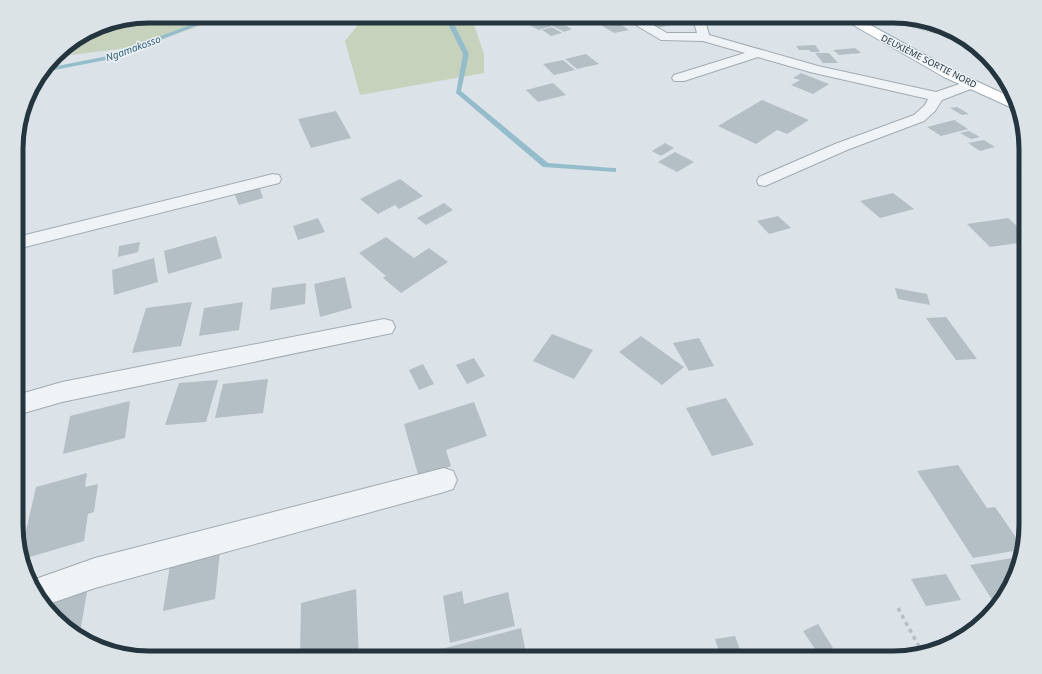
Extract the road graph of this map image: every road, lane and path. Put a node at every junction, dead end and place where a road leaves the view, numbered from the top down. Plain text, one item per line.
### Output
1 (640, 23) edge
2 (700, 23) edge
3 (857, 23) edge
4 (908, 26) dead end
5 (704, 37) junction
6 (952, 38) edge
7 (757, 53) junction
8 (679, 78) dead end
9 (971, 84) junction
10 (936, 97) junction
11 (1009, 101) edge
12 (273, 179) dead end
13 (765, 181) dead end
14 (23, 242) edge
15 (384, 327) dead end
16 (23, 403) edge
17 (444, 480) dead end
18 (42, 592) edge
19 (898, 608) dead end
20 (920, 648) edge

1 - 5 street
2 - 5 street
3 - 9 main road, DEUXIÈME SORTIE NORD
4 - 6 path
5 - 7 street
7 - 8 street
7 - 10 street
9 - 10 street
9 - 11 main road, DEUXIÈME SORTIE NORD
10 - 13 street
12 - 14 street
15 - 16 street
17 - 18 street
19 - 20 path

